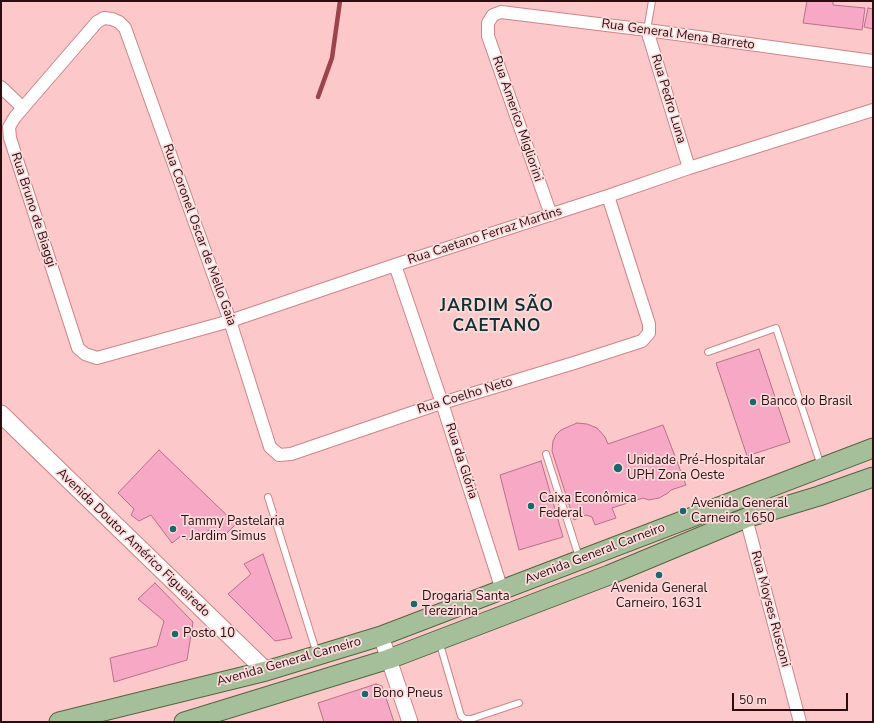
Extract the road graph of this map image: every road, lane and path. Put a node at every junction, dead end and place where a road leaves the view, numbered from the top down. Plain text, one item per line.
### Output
1 (652, 1) edge
2 (112, 19) joint
3 (488, 23) joint
4 (647, 30) junction
5 (873, 61) edge
6 (1, 87) edge
7 (22, 107) junction
8 (873, 110) edge
9 (689, 168) junction
10 (608, 196) junction
11 (551, 215) junction
12 (395, 265) junction
13 (230, 321) junction
14 (708, 352) dead end
15 (97, 358) joint
16 (442, 403) junction
17 (1, 414) edge
18 (873, 448) edge
19 (546, 454) dead end
20 (279, 455) joint
21 (821, 468) junction
22 (873, 477) edge
23 (268, 497) dead end
24 (746, 518) junction
25 (580, 560) junction
26 (502, 590) junction
27 (381, 636) junction
28 (439, 640) junction
29 (318, 656) junction
30 (390, 659) junction
31 (266, 671) junction
32 (518, 703) dead end
33 (59, 722) edge
34 (184, 722) edge
35 (410, 722) edge
36 (800, 722) edge

1 - 4 lane
2 - 7 street, Rua Bruno de Biaggi
2 - 13 street, Rua Coronel Oscar de Mello Gaia
3 - 4 street, Rua General Mena Barreto
3 - 11 street, Rua Americo Migliorini
4 - 5 street, Rua General Mena Barreto
4 - 9 street, Rua Pedro Luna
6 - 7 street
7 - 15 street, Rua Bruno de Biaggi
8 - 9 street, Rua Caetano Ferraz Martins
9 - 10 street, Rua Caetano Ferraz Martins
10 - 11 street, Rua Caetano Ferraz Martins
10 - 16 street, Rua Coelho Neto
11 - 12 street, Rua Caetano Ferraz Martins
12 - 13 street, Rua Caetano Ferraz Martins
12 - 16 street, Rua da Glória
13 - 15 street, Rua Caetano Ferraz Martins
13 - 20 street, Rua Coronel Oscar de Mello Gaia
14 - 21 lane
16 - 20 street, Rua Coelho Neto
16 - 26 street, Rua da Glória
17 - 31 main road, Avenida Doutor Américo Figueiredo
18 - 21 main road, Avenida General Carneiro
19 - 25 lane
21 - 25 main road, Avenida General Carneiro
22 - 24 main road, Avenida General Carneiro
23 - 29 lane
24 - 28 main road, Avenida General Carneiro
24 - 36 street, Rua Moyses Rusconi
25 - 26 main road, Avenida General Carneiro
26 - 27 main road, Avenida General Carneiro
27 - 29 main road, Avenida General Carneiro
27 - 30 street
28 - 30 main road, Avenida General Carneiro
28 - 32 lane
29 - 31 main road, Avenida General Carneiro
30 - 34 main road, Avenida General Carneiro
30 - 35 street
31 - 33 main road, Avenida General Carneiro

